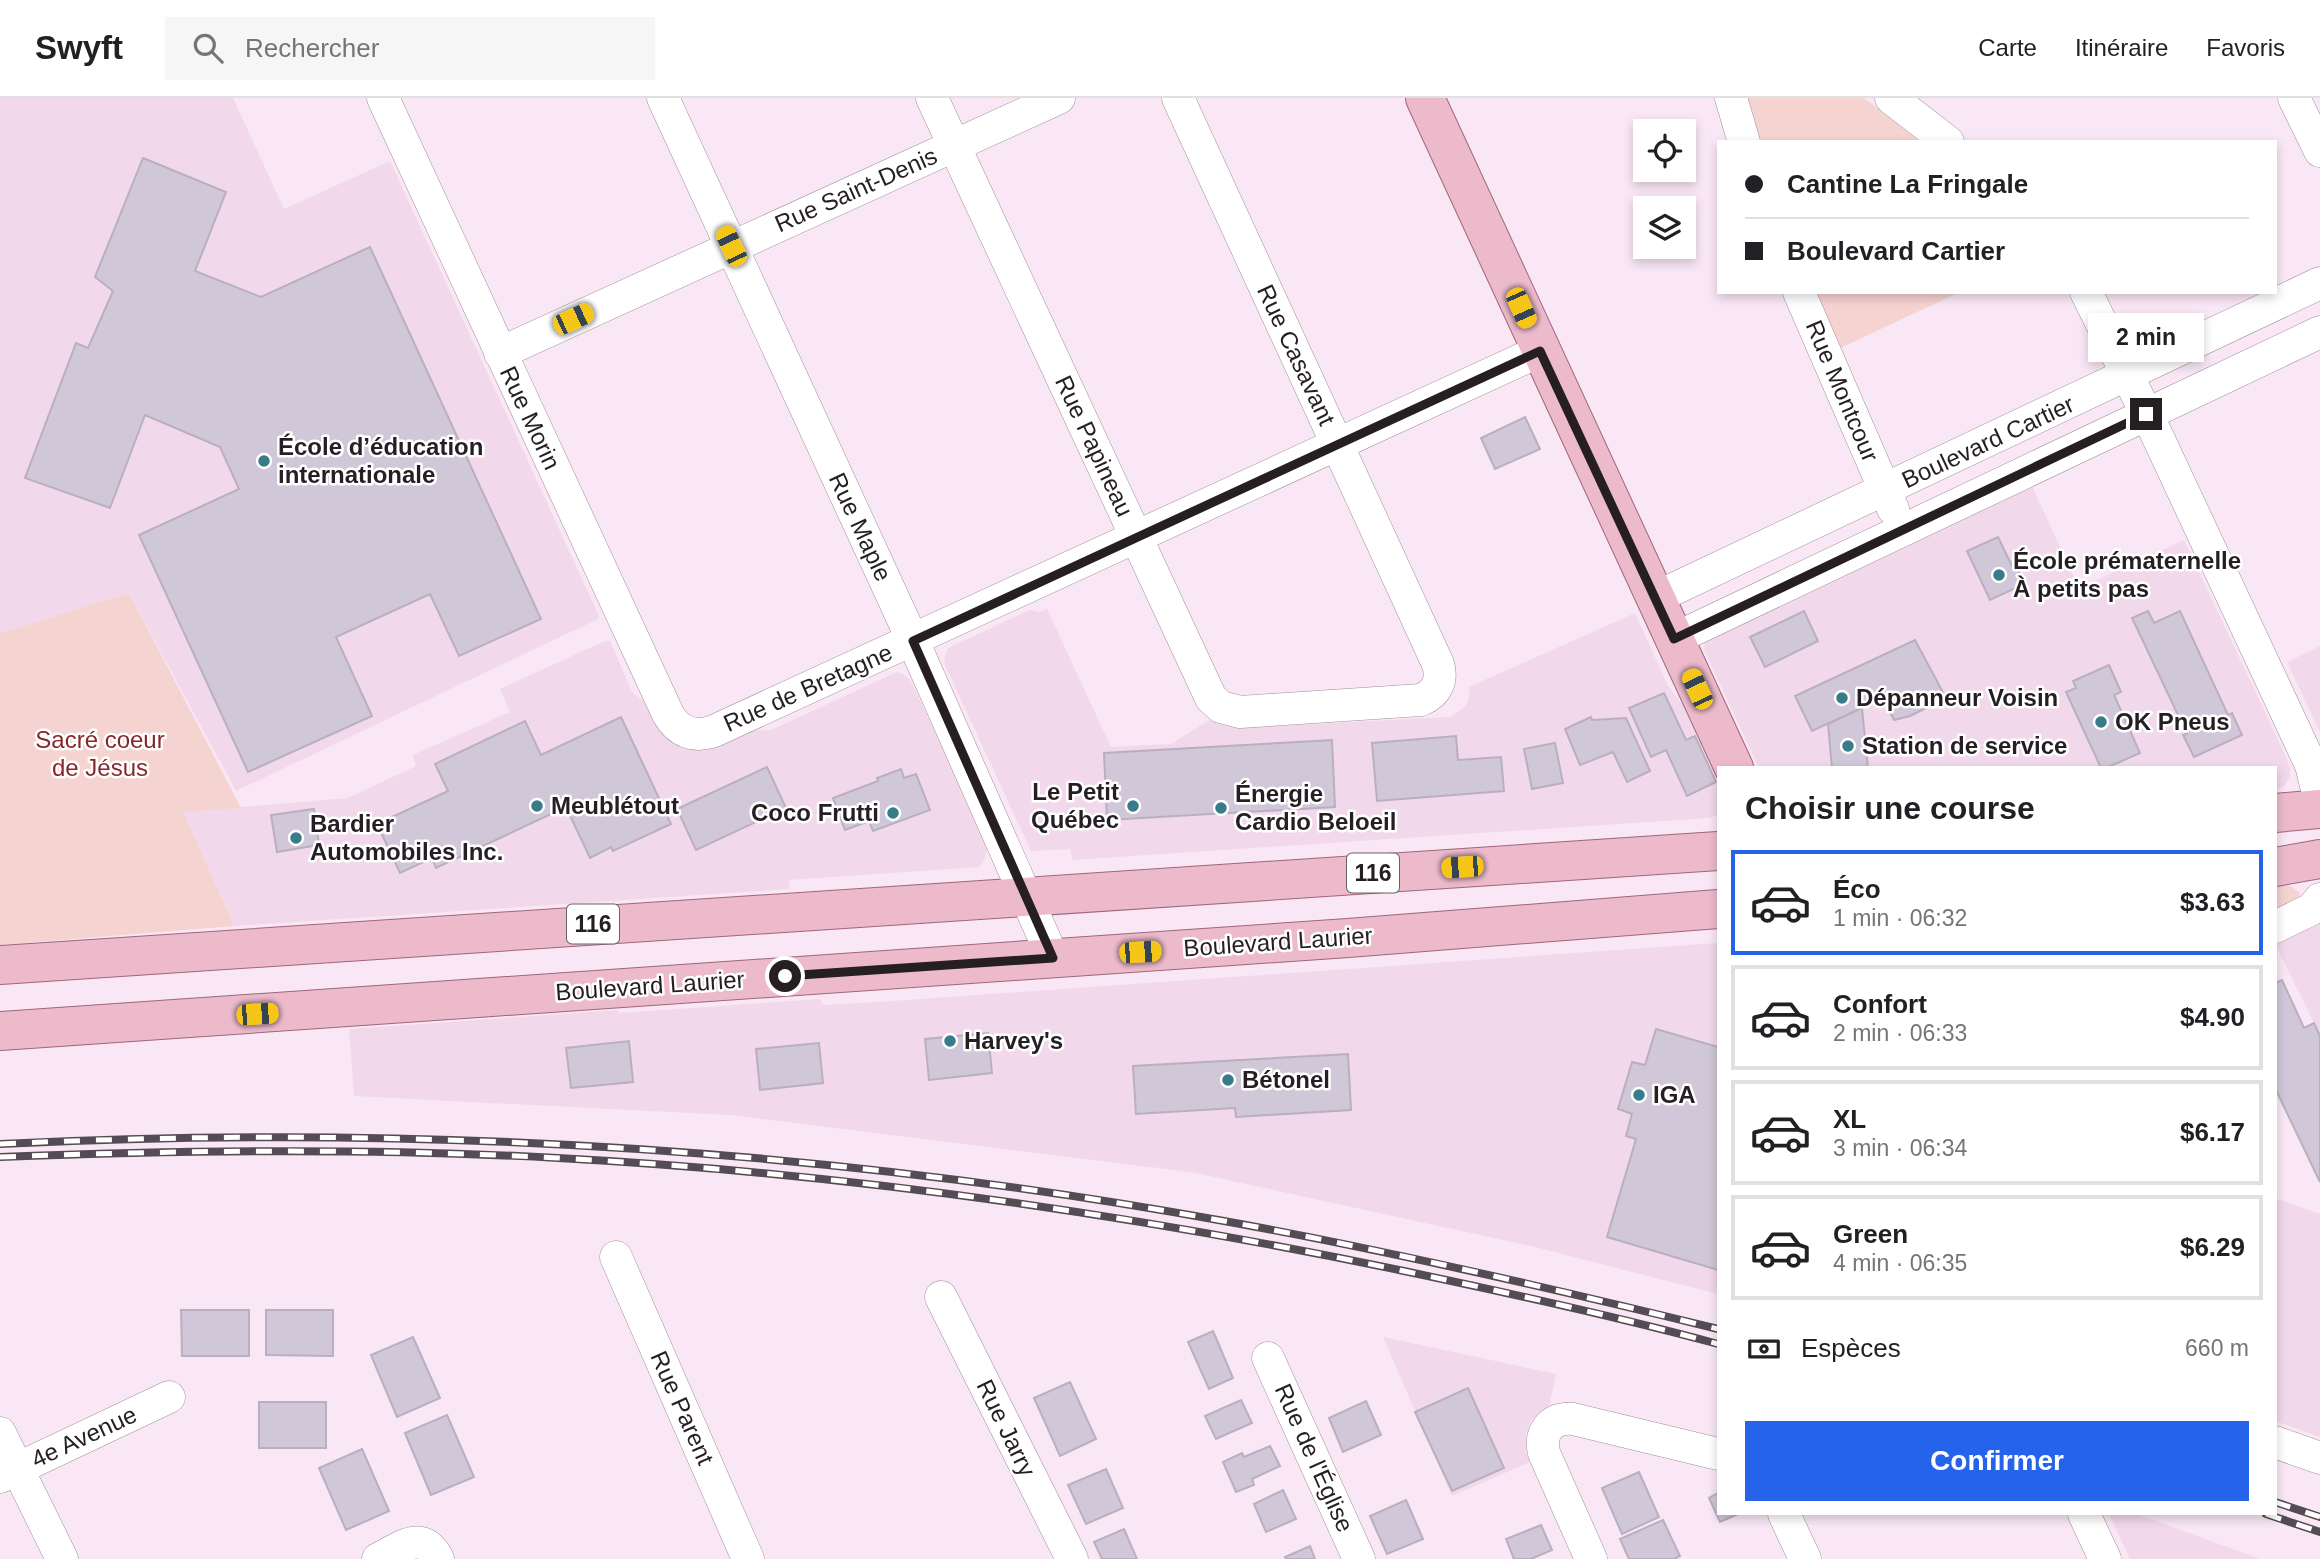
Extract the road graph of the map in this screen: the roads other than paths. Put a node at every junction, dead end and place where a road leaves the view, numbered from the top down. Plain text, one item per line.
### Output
1 (383, 98) edge
2 (663, 98) edge
3 (932, 98) edge
4 (1059, 98) edge
5 (1178, 98) edge
6 (1425, 98) edge
7 (1731, 98) edge
8 (1891, 98) edge
9 (2294, 98) edge
10 (1743, 140) edge
11 (1945, 140) edge
12 (954, 146) junction
13 (2320, 150) edge
14 (731, 246) junction
15 (2320, 283) edge
16 (1800, 294) edge
17 (2087, 294) edge
18 (2320, 332) edge
19 (1540, 351) junction
20 (500, 353) junction
21 (2127, 376) junction
22 (2146, 414) junction
23 (1337, 445) junction
24 (1884, 490) junction
25 (1901, 529) junction
26 (1136, 536) junction
27 (1655, 598) junction
28 (1674, 639) junction
29 (913, 641) junction
30 (1435, 690) joint
31 (685, 732) joint
32 (1733, 766) edge
33 (2320, 802) edge
34 (2320, 809) edge
35 (2277, 813) edge
36 (1717, 851) edge
37 (2320, 860) edge
38 (2277, 867) edge
39 (2320, 867) edge
40 (1027, 895) junction
41 (2320, 899) edge
42 (1717, 909) edge
43 (2277, 926) edge
44 (1053, 958) junction
45 (0, 965) edge
46 (0, 1031) edge
47 (616, 1258) dead end
48 (941, 1297) dead end
49 (1268, 1357) dead end
50 (169, 1397) dead end
51 (0, 1433) edge
52 (2277, 1443) edge
53 (1717, 1454) edge
54 (2320, 1458) edge
55 (9, 1473) edge
56 (1784, 1515) edge
57 (2084, 1515) edge
58 (430, 1551) edge
59 (62, 1559) edge
60 (379, 1559) edge
61 (748, 1559) edge
62 (1072, 1559) edge
63 (1359, 1559) edge
64 (1591, 1559) edge
65 (1805, 1559) edge
66 (2105, 1559) edge

1 - 20 street, Rue Morin
2 - 14 street, Rue Maple
3 - 12 street, Rue Papineau
4 - 12 street, Rue Saint-Denis
5 - 23 street, Rue Casavant
6 - 19 main road
7 - 10 street
8 - 11 street
9 - 13 street
12 - 14 street, Rue Saint-Denis
12 - 26 street, Rue Papineau
14 - 20 street, Rue Saint-Denis
14 - 29 street, Rue Maple
15 - 21 street, Boulevard Cartier
16 - 24 street, Rue Montcour
17 - 21 street
18 - 22 street, Boulevard Cartier
19 - 23 street, Rue de Bretagne
19 - 27 main road
20 - 31 street, Rue Morin
21 - 22 street
21 - 24 street, Boulevard Cartier
22 - 25 street, Boulevard Cartier
22 - 33 street
23 - 26 street, Rue de Bretagne
23 - 30 street, Rue Casavant
24 - 25 street, Rue Montcour
24 - 27 street, Boulevard Cartier
25 - 28 street, Boulevard Cartier
26 - 29 street, Rue de Bretagne
26 - 30 street, Rue Papineau
27 - 28 main road
28 - 32 main road
29 - 31 street, Rue de Bretagne
29 - 40 street, Rue Maple
34 - 35 main road
36 - 40 main road, 116
37 - 38 main road
37 - 39 street
40 - 44 street, Rue Maple
40 - 45 main road, 116
41 - 43 street
42 - 44 main road, Boulevard Laurier
44 - 46 main road, Boulevard Laurier
47 - 61 street, Rue Parent
48 - 62 street, Rue Jarry
49 - 63 street, Rue de l'Église
50 - 55 street, 4e Avenue
51 - 55 street
52 - 54 street
53 - 64 street
55 - 59 street
56 - 65 street
57 - 66 street
58 - 60 street

